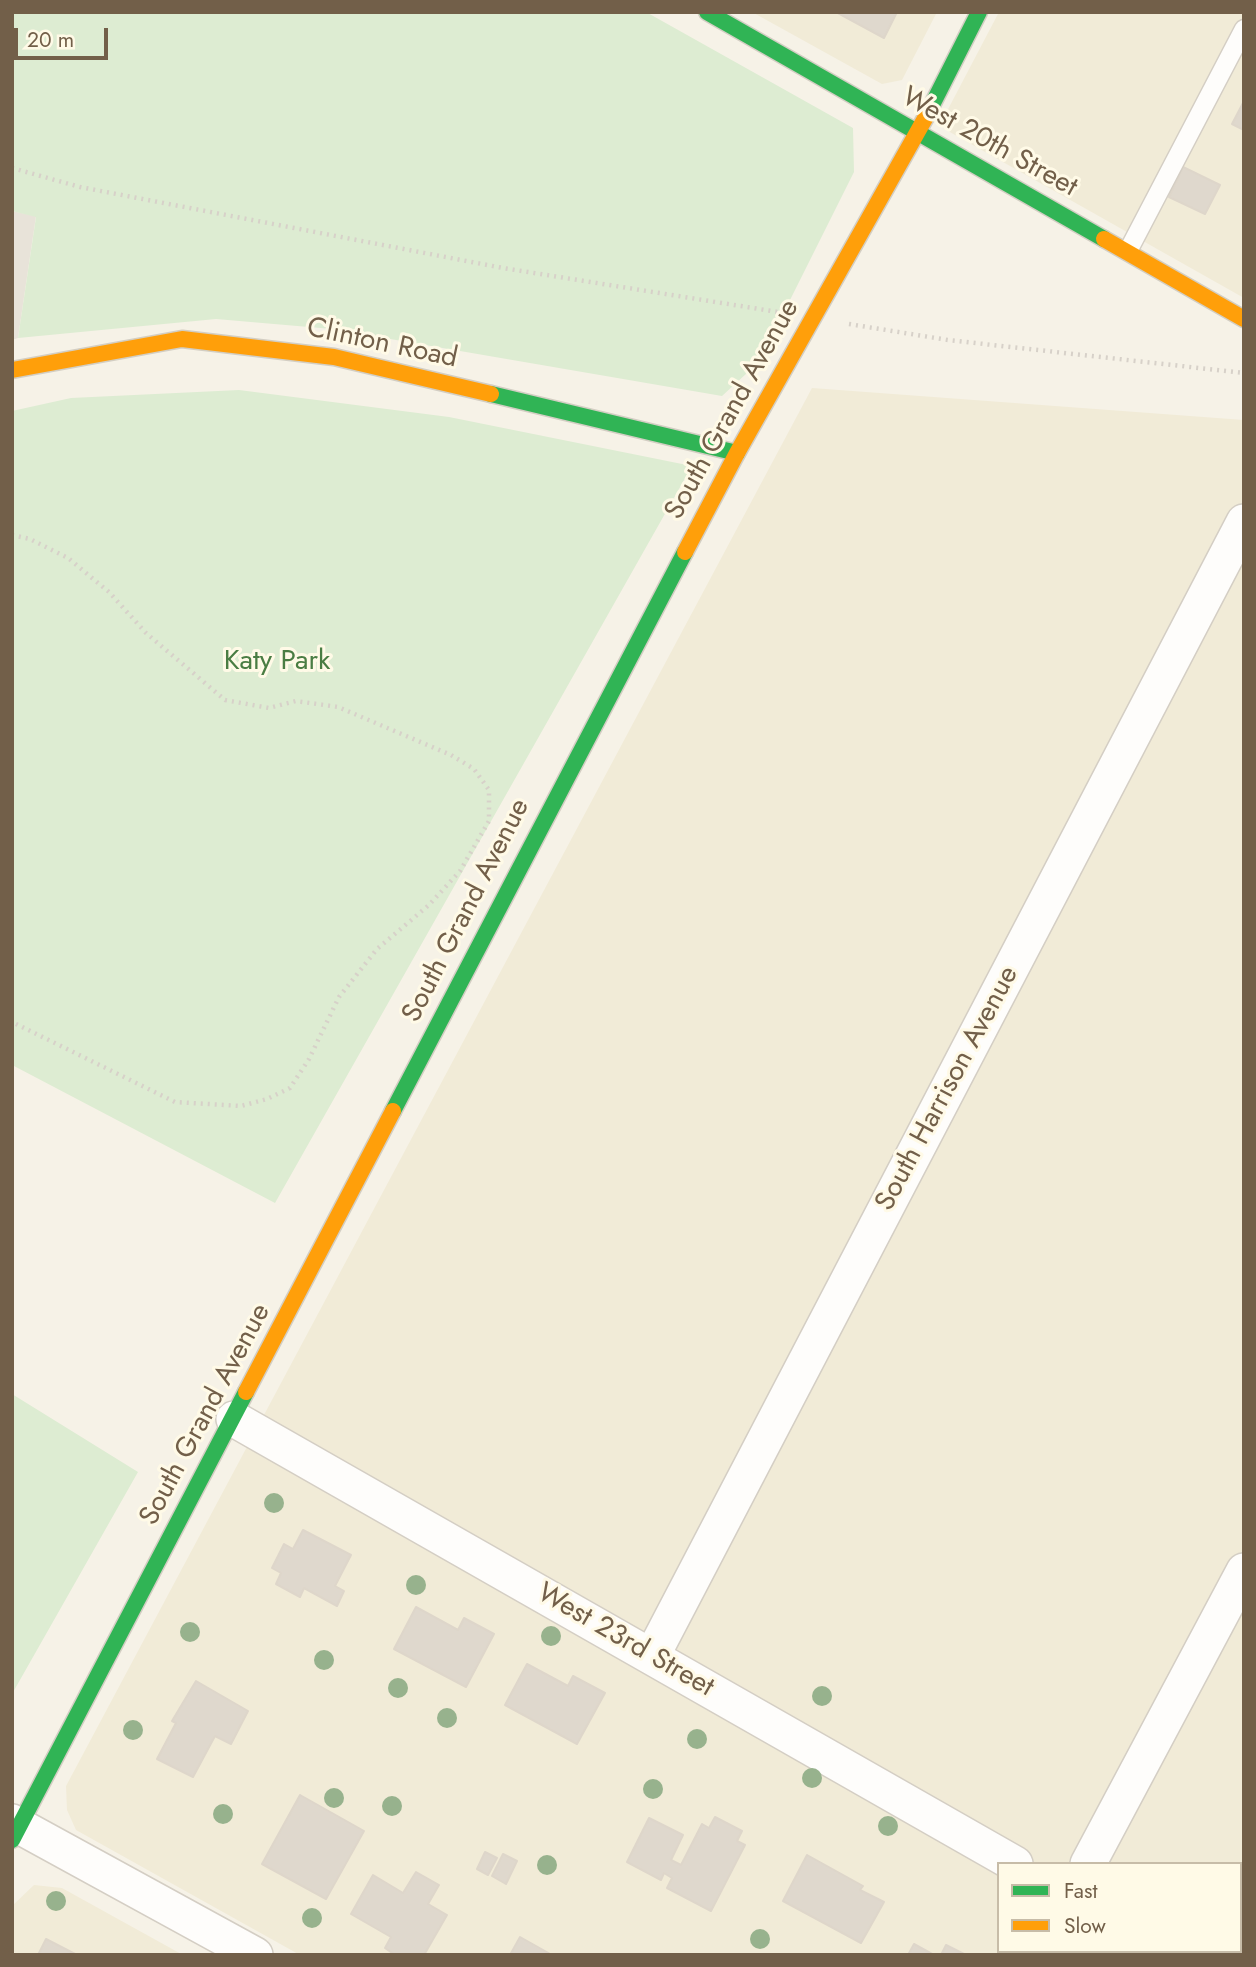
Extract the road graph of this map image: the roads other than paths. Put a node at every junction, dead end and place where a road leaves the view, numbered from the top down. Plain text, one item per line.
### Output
1 (707, 12) edge
2 (979, 12) edge
3 (1244, 29) edge
4 (918, 133) junction
5 (1128, 251) junction
6 (1244, 319) edge
7 (12, 370) edge
8 (737, 453) junction
9 (1244, 522) edge
10 (234, 1419) junction
11 (1244, 1571) edge
12 (652, 1657) junction
13 (15, 1830) edge
14 (1011, 1862) edge
15 (1089, 1862) edge
16 (255, 1955) edge

1 - 4 street, West 20th Street
2 - 4 street, South Grand Avenue
3 - 5 lane
4 - 5 street, West 20th Street
4 - 8 street, South Grand Avenue
5 - 6 street, West 20th Street
7 - 8 street, Clinton Road
8 - 10 street, South Grand Avenue
9 - 12 street, South Harrison Avenue
10 - 12 street, West 23rd Street
10 - 13 street, South Grand Avenue
11 - 15 street
12 - 14 street, West 23rd Street
13 - 16 street

